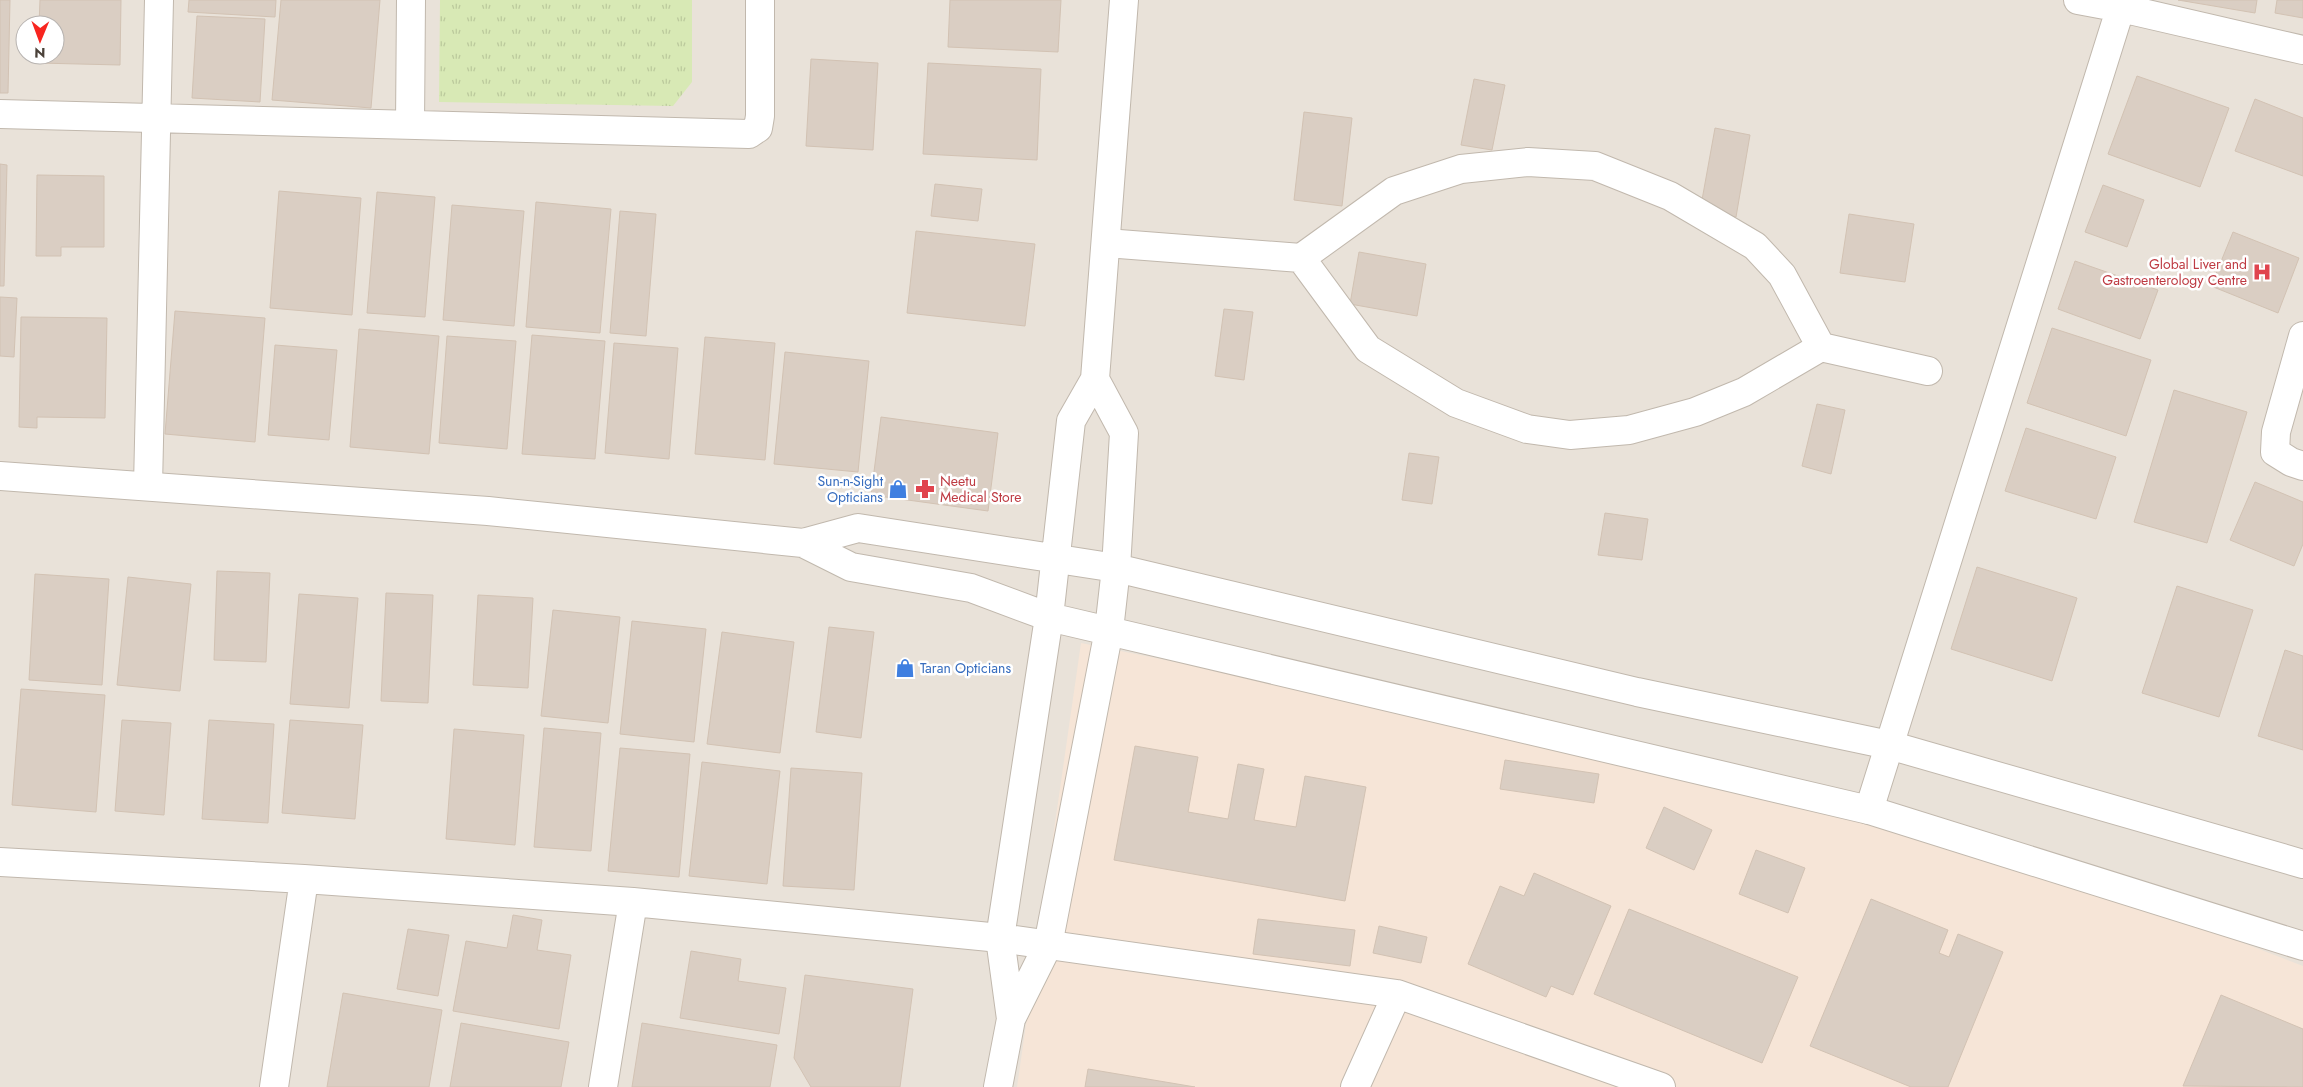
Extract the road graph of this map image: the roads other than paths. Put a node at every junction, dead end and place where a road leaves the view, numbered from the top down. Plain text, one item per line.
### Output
1 (159, 0) edge
2 (410, 0) edge
3 (760, 0) edge
4 (1124, 0) edge
5 (2078, 0) edge
6 (2122, 4) edge
7 (2303, 50) edge
8 (0, 114) edge
9 (156, 118) junction
10 (410, 125) junction
11 (1106, 243) junction
12 (1301, 258) junction
13 (2303, 336) edge
14 (1820, 347) junction
15 (1928, 371) dead end
16 (1096, 379) junction
17 (2303, 466) edge
18 (0, 476) edge
19 (148, 486) junction
20 (803, 543) junction
21 (1056, 560) junction
22 (1116, 568) junction
23 (1049, 617) junction
24 (1108, 630) junction
25 (1889, 745) junction
26 (1869, 810) junction
27 (0, 862) edge
28 (2303, 864) edge
29 (304, 879) junction
30 (633, 902) junction
31 (1000, 938) junction
32 (1048, 945) junction
33 (2303, 946) edge
34 (1397, 994) junction
35 (1011, 1019) junction
36 (274, 1087) edge
37 (603, 1087) edge
38 (998, 1087) edge
39 (1355, 1087) edge
40 (1661, 1087) edge

1 - 9 street
2 - 10 street
3 - 10 street
4 - 11 street
5 - 6 street
6 - 7 street
6 - 25 street
8 - 9 street
9 - 10 street
9 - 19 street
11 - 12 street
11 - 16 street
12 - 14 street
12 - 14 street
13 - 17 street
14 - 15 street
16 - 21 street
16 - 22 street
18 - 19 street
19 - 20 street
20 - 21 street
20 - 23 street
21 - 22 street
21 - 23 street
22 - 24 street
22 - 25 street
23 - 24 street
23 - 31 street
24 - 26 street
24 - 32 street
25 - 26 street
25 - 28 street
26 - 33 street
27 - 29 street
29 - 30 street
29 - 36 street
30 - 31 street
30 - 37 street
31 - 32 street
31 - 35 street
32 - 34 street
32 - 35 street
34 - 39 street
34 - 40 street
35 - 38 street

